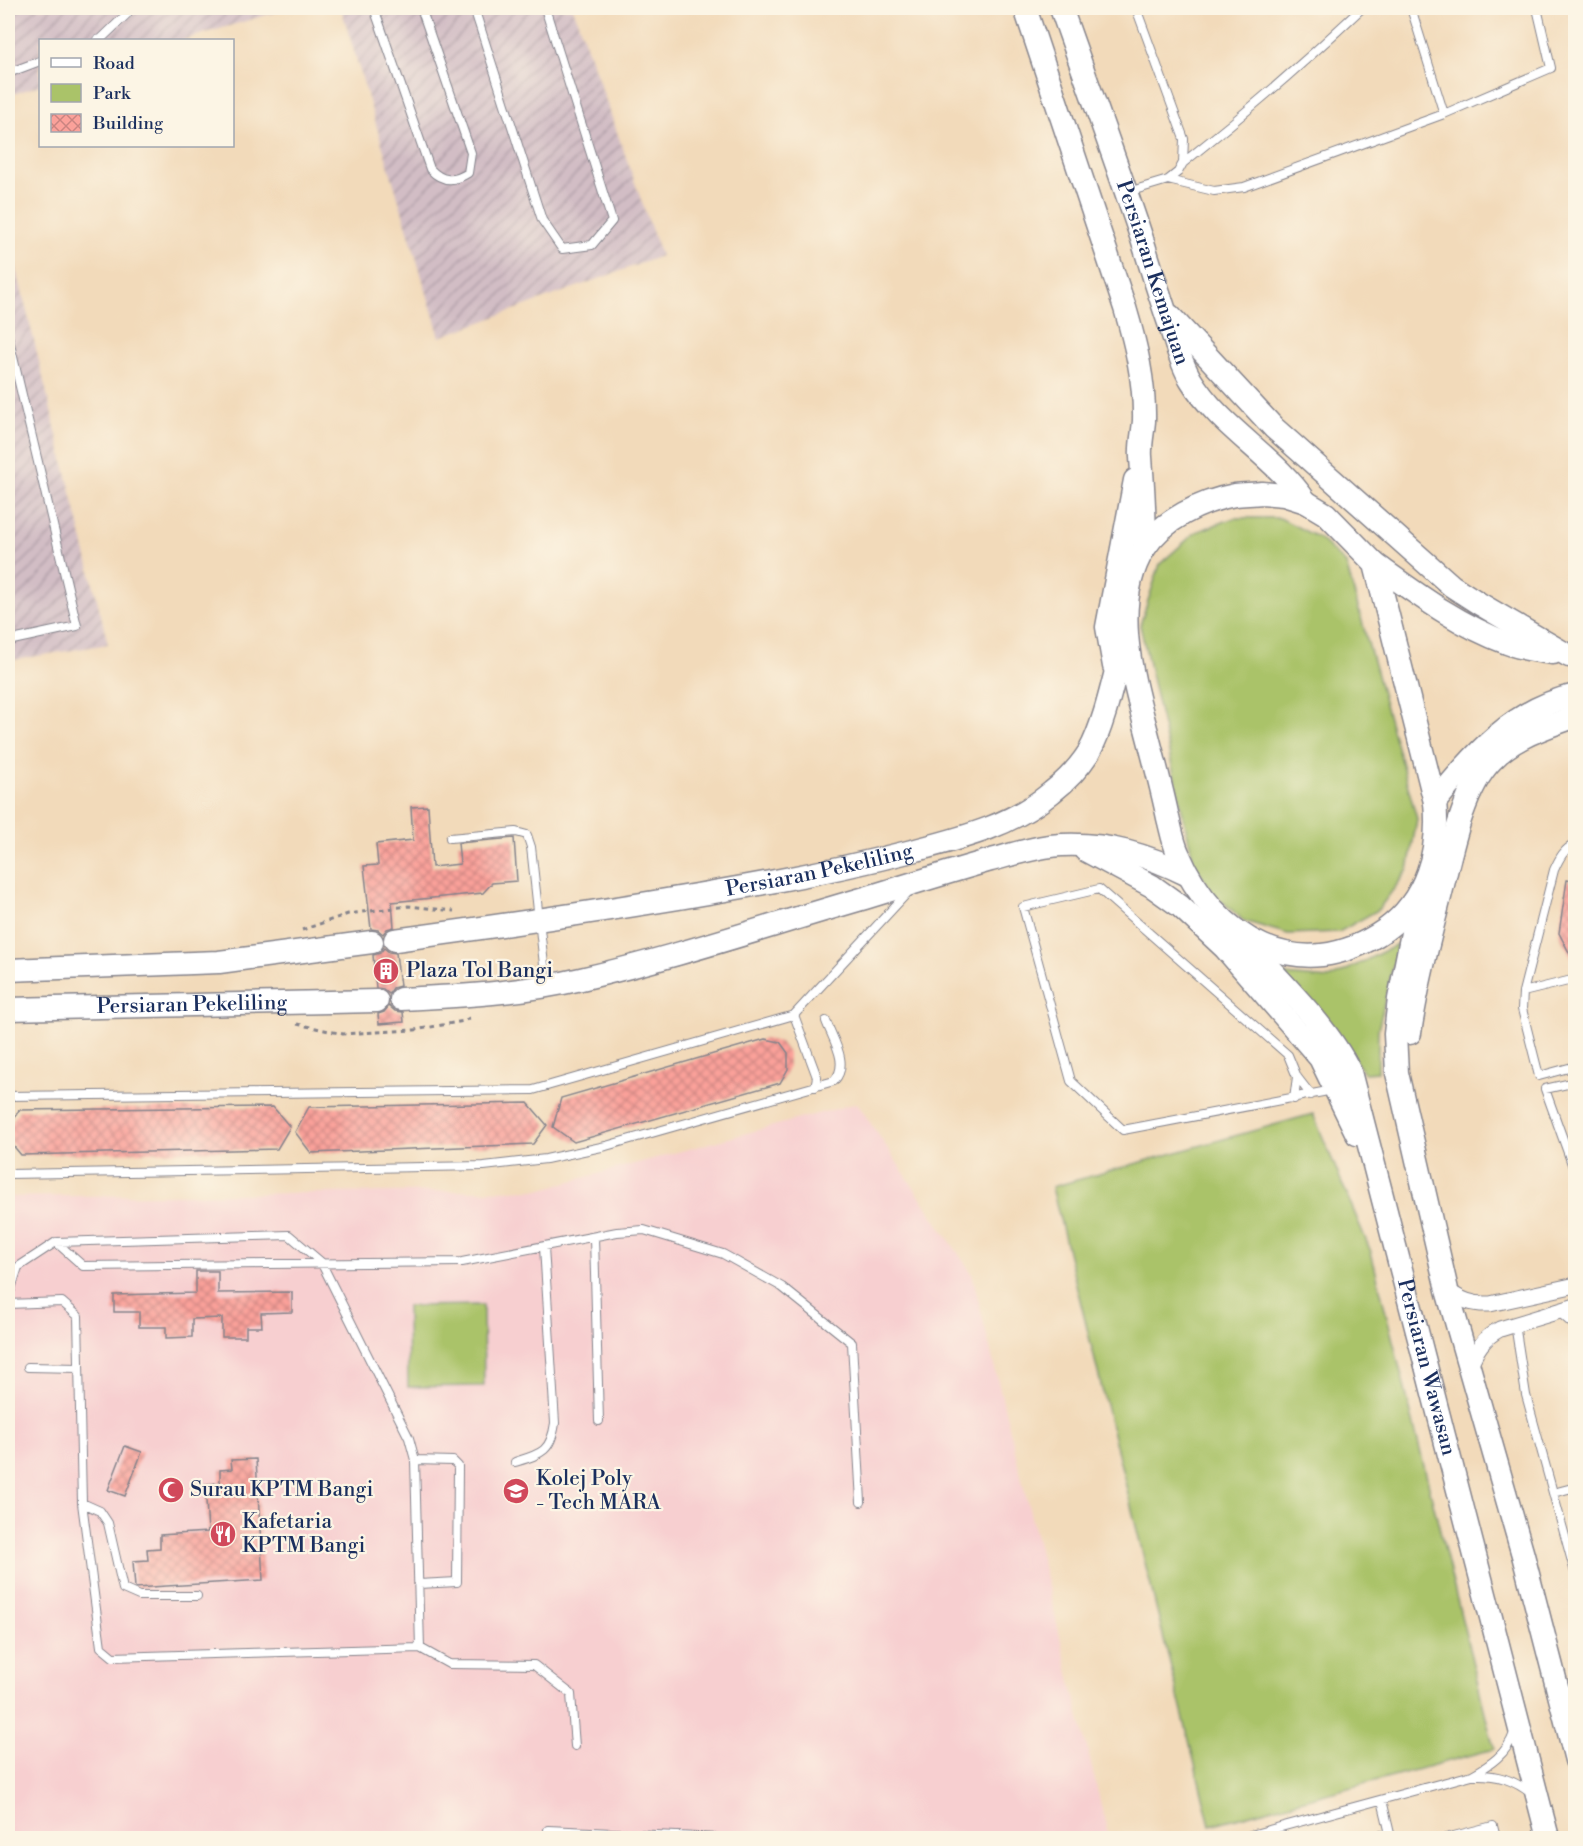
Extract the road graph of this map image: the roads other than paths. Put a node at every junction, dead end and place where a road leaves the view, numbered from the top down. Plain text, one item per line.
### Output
1 (125, 8) edge
2 (374, 8) edge
3 (421, 8) edge
4 (474, 8) edge
5 (545, 8) edge
6 (1025, 8) edge
7 (1061, 8) edge
8 (1136, 8) edge
9 (1362, 8) edge
10 (1411, 8) edge
11 (1537, 8) edge
12 (101, 39) edge
13 (39, 61) edge
14 (8, 73) edge
15 (1444, 114) junction
16 (1183, 163) junction
17 (1168, 180) junction
18 (1127, 193) junction
19 (1165, 311) junction
20 (8, 336) edge
21 (1140, 454) junction
22 (1306, 502) junction
23 (1144, 549) junction
24 (1375, 564) junction
25 (1127, 630) junction
26 (8, 641) edge
27 (1572, 656) edge
28 (1115, 670) junction
29 (1575, 695) edge
30 (1575, 716) edge
31 (1435, 802) junction
32 (450, 838) dead end
33 (1575, 844) edge
34 (1072, 845) junction
35 (1188, 875) junction
36 (917, 882) junction
37 (1421, 889) junction
38 (540, 921) junction
39 (1235, 931) junction
40 (395, 940) dead end
41 (372, 942) dead end
42 (8, 970) edge
43 (1575, 979) edge
44 (546, 986) junction
45 (1523, 992) junction
46 (401, 999) dead end
47 (377, 1000) dead end
48 (8, 1009) edge
49 (794, 1015) junction
50 (826, 1021) dead end
51 (1575, 1066) edge
52 (1397, 1073) junction
53 (1539, 1076) junction
54 (1297, 1077) junction
55 (1575, 1082) edge
56 (815, 1087) junction
57 (1545, 1089) junction
58 (1335, 1090) junction
59 (1311, 1095) junction
60 (8, 1096) edge
61 (1294, 1099) junction
62 (1374, 1163) junction
63 (8, 1174) edge
64 (1575, 1174) edge
65 (594, 1237) junction
66 (56, 1242) junction
67 (544, 1247) junction
68 (321, 1262) junction
69 (1575, 1285) edge
70 (1447, 1290) junction
71 (8, 1298) edge
72 (8, 1304) edge
73 (1575, 1306) edge
74 (1557, 1311) junction
75 (1515, 1324) junction
76 (1575, 1327) edge
77 (28, 1367) dead end
78 (79, 1368) junction
79 (1469, 1368) junction
80 (599, 1421) dead end
81 (415, 1460) junction
82 (515, 1462) dead end
83 (1575, 1487) edge
84 (1553, 1493) junction
85 (861, 1502) dead end
86 (82, 1503) junction
87 (1575, 1576) edge
88 (419, 1584) junction
89 (197, 1596) dead end
90 (420, 1648) junction
91 (1517, 1724) junction
92 (575, 1746) dead end
93 (1574, 1749) edge
94 (1472, 1775) junction
95 (1537, 1799) junction
96 (1382, 1800) junction
97 (1391, 1836) edge
98 (667, 1838) edge
99 (548, 1839) edge
100 (719, 1839) edge
101 (1240, 1839) edge
102 (1369, 1839) edge
103 (1446, 1839) edge
104 (1496, 1839) edge
105 (1548, 1839) edge

1 - 12 lane
2 - 3 lane
4 - 5 lane
6 - 21 main road, Persiaran Kemajuan
7 - 18 main road, Persiaran Kemajuan
8 - 16 lane
9 - 16 lane
10 - 15 lane
11 - 15 lane
13 - 14 lane
15 - 17 lane
16 - 17 lane
17 - 18 lane
18 - 19 main road, Persiaran Kemajuan
19 - 22 main road, Persiaran Kemajuan
19 - 27 main road
20 - 26 lane
21 - 23 main road, Persiaran Kemajuan
21 - 28 main road
22 - 23 main road
22 - 24 main road
23 - 25 main road
24 - 27 main road
24 - 31 main road
25 - 28 main road, Persiaran Pekeliling
25 - 35 main road
28 - 38 main road, Persiaran Pekeliling
29 - 31 main road
30 - 52 main road
31 - 37 main road
32 - 38 lane
33 - 45 lane
34 - 35 main road, Persiaran Pekeliling
34 - 36 main road, Persiaran Pekeliling
34 - 58 main road
35 - 39 main road
36 - 44 main road, Persiaran Pekeliling
36 - 49 lane
37 - 39 main road
37 - 52 main road, Persiaran Wawasan
38 - 40 main road, Persiaran Pekeliling
38 - 44 lane
39 - 62 main road, Persiaran Wawasan
41 - 42 main road, Persiaran Pekeliling
43 - 45 lane
44 - 46 main road, Persiaran Pekeliling
45 - 53 lane
47 - 48 main road, Persiaran Pekeliling
49 - 56 lane
49 - 60 lane
50 - 56 lane
51 - 53 lane
52 - 70 main road, Persiaran Wawasan
53 - 57 lane
54 - 59 lane
54 - 61 lane
54 - 61 lane
55 - 57 lane
56 - 63 lane
57 - 64 lane
58 - 59 lane
58 - 62 main road
59 - 61 lane
62 - 91 main road, Persiaran Wawasan
65 - 67 lane
65 - 80 lane
65 - 85 lane
66 - 68 lane
66 - 68 lane
66 - 71 lane
67 - 68 lane
67 - 82 lane
68 - 81 lane
69 - 70 street
70 - 79 main road, Persiaran Wawasan
72 - 78 lane
73 - 74 street
74 - 75 street
74 - 76 lane
75 - 79 street
75 - 84 lane
77 - 78 lane
78 - 86 lane
79 - 93 main road, Persiaran Wawasan
81 - 88 lane
81 - 88 lane
83 - 84 lane
84 - 87 lane
86 - 89 lane
86 - 90 lane
88 - 90 lane
90 - 92 lane
91 - 94 lane
91 - 95 main road, Persiaran Wawasan
94 - 95 lane
94 - 96 lane
95 - 105 main road, Persiaran Wawasan
96 - 97 lane
96 - 101 lane
97 - 102 lane
98 - 99 lane
98 - 100 lane
103 - 104 lane

